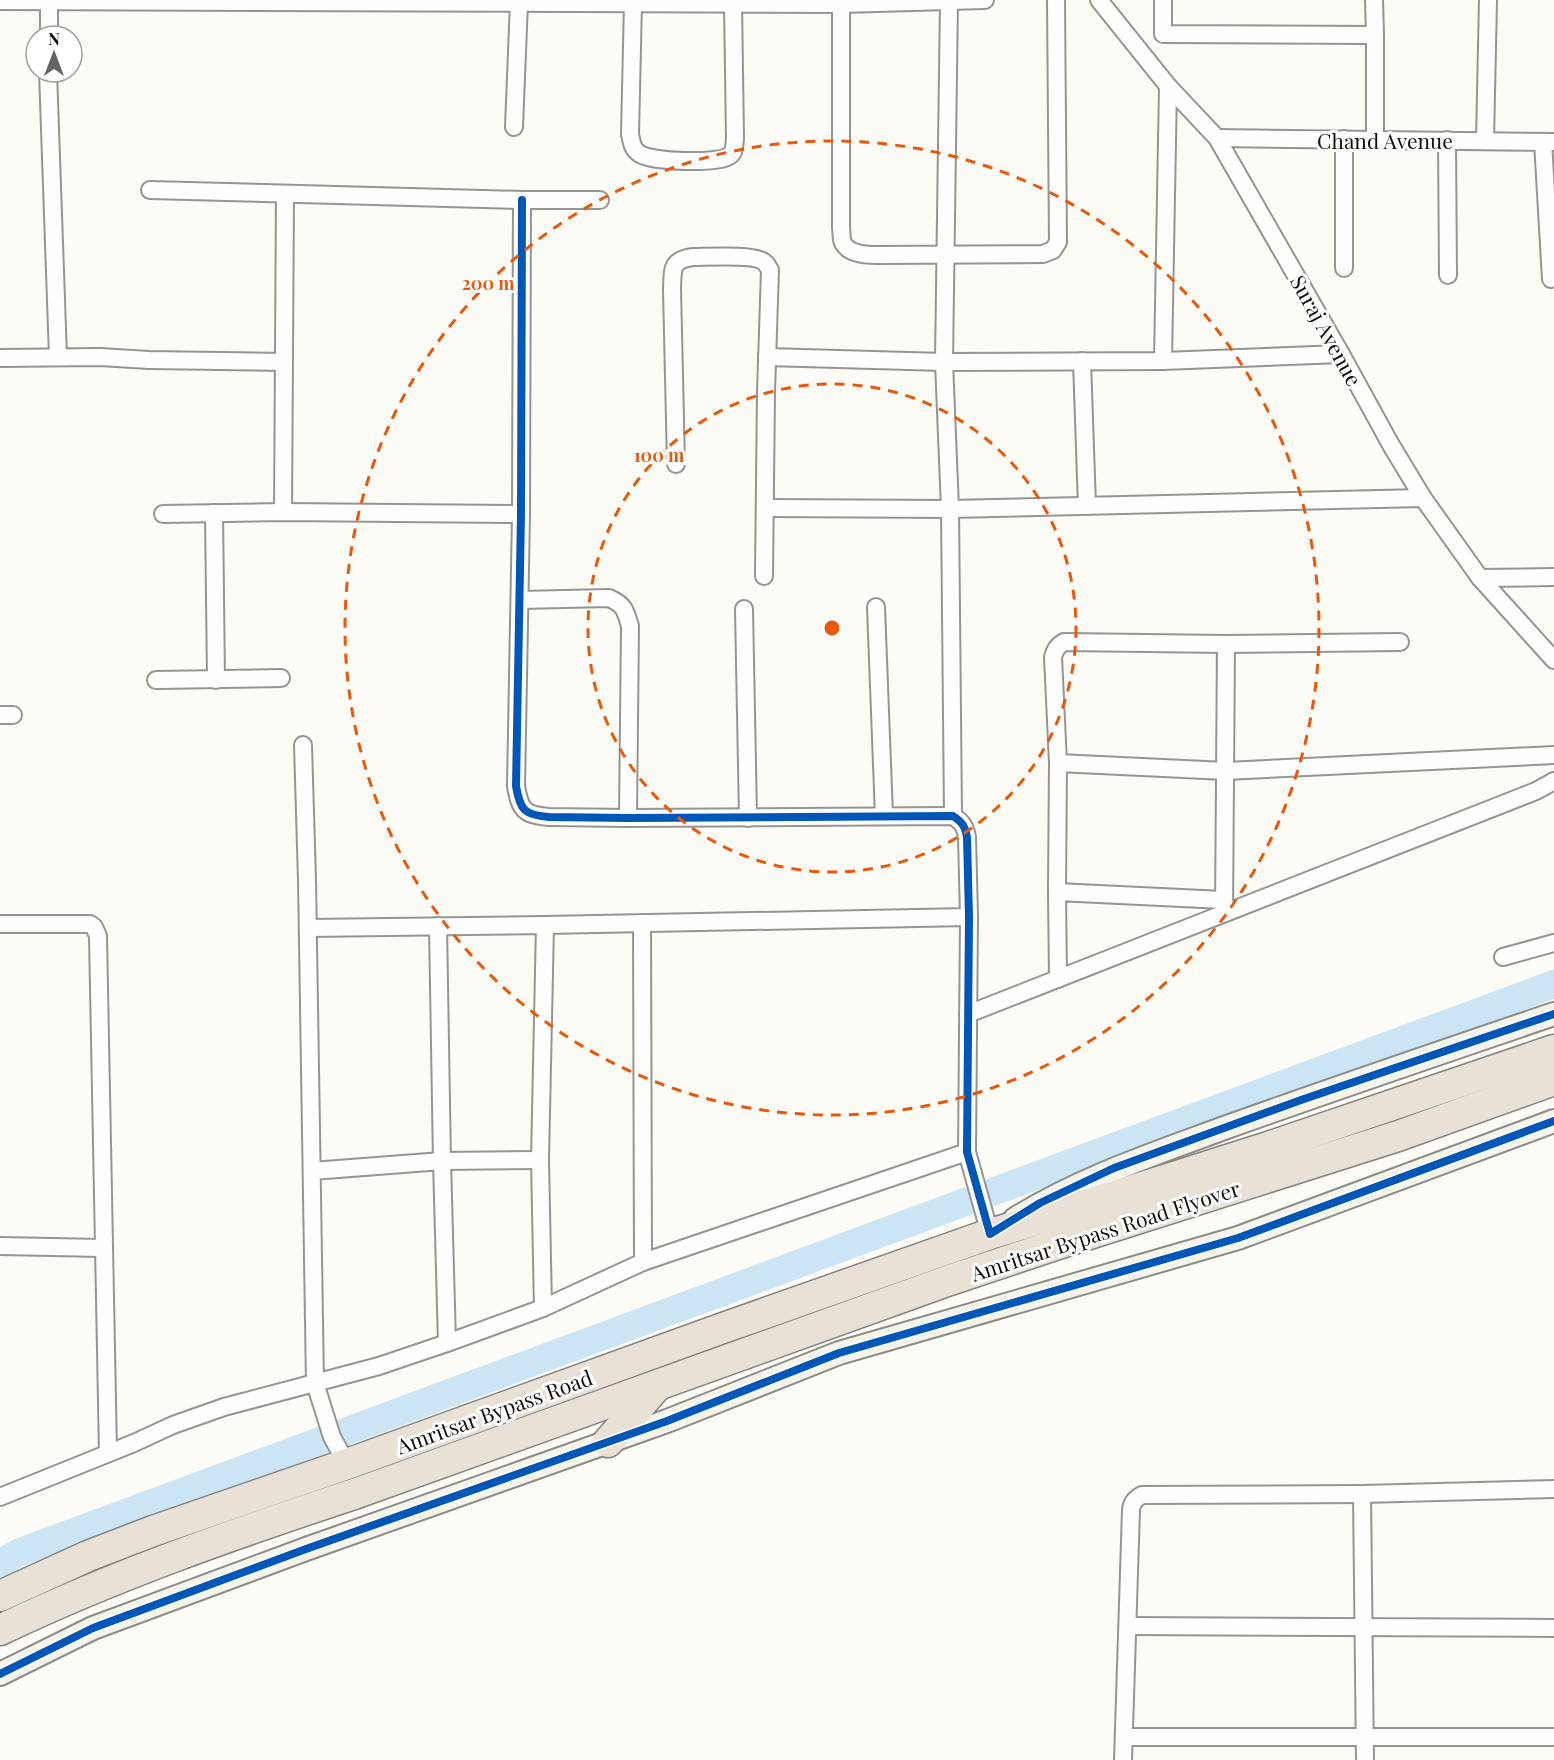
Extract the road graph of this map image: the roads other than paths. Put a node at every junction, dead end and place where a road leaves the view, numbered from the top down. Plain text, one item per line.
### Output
1 (985, 0) edge
2 (1056, 0) edge
3 (1099, 0) edge
4 (1163, 0) edge
5 (1374, 0) edge
6 (1488, 0) edge
7 (0, 1) edge
8 (49, 2) junction
9 (519, 2) junction
10 (949, 2) junction
11 (633, 3) junction
12 (733, 3) junction
13 (841, 4) junction
14 (49, 24) edge
15 (1163, 34) junction
16 (1375, 36) junction
17 (1139, 50) junction
18 (48, 84) edge
19 (1168, 86) junction
20 (514, 126) dead end
21 (1217, 138) junction
22 (1344, 139) junction
23 (1375, 140) junction
24 (1447, 140) junction
25 (1485, 140) junction
26 (1549, 142) edge
27 (150, 190) dead end
28 (285, 194) junction
29 (522, 200) junction
30 (600, 201) dead end
31 (946, 255) junction
32 (1344, 268) dead end
33 (1448, 275) dead end
34 (1551, 279) dead end
35 (1341, 354) junction
36 (58, 357) junction
37 (767, 357) junction
38 (0, 358) edge
39 (1082, 361) junction
40 (1163, 361) junction
41 (284, 362) junction
42 (944, 362) junction
43 (675, 464) dead end
44 (1423, 498) junction
45 (1087, 506) junction
46 (765, 508) junction
47 (950, 509) junction
48 (283, 512) junction
49 (214, 513) junction
50 (163, 514) dead end
51 (521, 514) junction
52 (764, 576) dead end
53 (1554, 577) edge
54 (1480, 578) junction
55 (520, 600) junction
56 (876, 607) dead end
57 (744, 609) dead end
58 (1400, 642) dead end
59 (1226, 644) junction
60 (1554, 660) edge
61 (281, 678) dead end
62 (156, 680) dead end
63 (216, 680) junction
64 (303, 746) dead end
65 (1554, 755) edge
66 (1058, 763) junction
67 (1226, 771) junction
68 (1554, 781) edge
69 (884, 816) junction
70 (953, 816) junction
71 (628, 818) junction
72 (748, 818) junction
73 (1057, 892) junction
74 (1224, 906) junction
75 (969, 918) junction
76 (642, 923) junction
77 (0, 924) edge
78 (545, 925) junction
79 (438, 926) junction
80 (308, 928) junction
81 (1554, 943) edge
82 (1503, 957) dead end
83 (1058, 978) junction
84 (968, 1014) junction
85 (1554, 1014) edge
86 (1554, 1050) edge
87 (1554, 1080) edge
88 (1554, 1121) edge
89 (967, 1152) junction
90 (540, 1160) junction
91 (442, 1161) junction
92 (312, 1171) junction
93 (990, 1234) junction
94 (0, 1246) edge
95 (104, 1248) junction
96 (643, 1262) junction
97 (543, 1308) junction
98 (447, 1343) junction
99 (315, 1383) junction
100 (658, 1385) junction
101 (608, 1442) junction
102 (108, 1453) junction
103 (347, 1464) junction
104 (1554, 1489) edge
105 (1362, 1494) junction
106 (0, 1497) edge
107 (0, 1596) edge
108 (1128, 1626) junction
109 (1363, 1627) junction
110 (1554, 1628) edge
111 (0, 1630) edge
112 (0, 1674) edge
113 (1124, 1737) junction
114 (1554, 1737) edge
115 (1365, 1738) junction
116 (1123, 1760) edge
117 (1365, 1760) edge

1 - 10 street
2 - 31 street
3 - 17 street, Suraj Avenue
4 - 15 street
5 - 16 street
6 - 25 street
7 - 8 street
8 - 9 street
8 - 14 street
9 - 11 street
9 - 20 street
10 - 13 street
10 - 31 street
11 - 12 street
11 - 12 street
12 - 13 street
13 - 31 street
15 - 16 street
15 - 17 street
16 - 23 street
17 - 19 street, Suraj Avenue
18 - 36 street
19 - 21 street, Suraj Avenue
19 - 40 street
21 - 22 street, Chand Avenue
21 - 35 street, Suraj Avenue
22 - 23 street, Chand Avenue
22 - 32 street
23 - 24 street, Chand Avenue
24 - 25 street, Chand Avenue
24 - 33 street
25 - 26 street, Chand Avenue
26 - 34 street
27 - 28 street
28 - 29 street
28 - 41 street
29 - 30 street
29 - 51 street
31 - 42 street
35 - 40 street
35 - 44 street, Suraj Avenue
36 - 38 street
36 - 41 street
37 - 42 street
37 - 43 street
37 - 46 street
39 - 40 street
39 - 42 street
39 - 45 street
41 - 48 street
42 - 47 street
44 - 45 street
44 - 54 street, Suraj Avenue
45 - 47 street
46 - 47 street
46 - 52 street
47 - 70 street
48 - 49 street
48 - 51 street
49 - 50 street
49 - 63 street
51 - 55 street
53 - 54 street
54 - 60 street, Suraj Avenue
55 - 71 street
55 - 71 street
56 - 69 street
57 - 72 street
58 - 59 street
59 - 66 street
59 - 67 street
61 - 63 street
62 - 63 street
64 - 80 street
65 - 67 street
66 - 67 street
66 - 73 street
67 - 74 street
68 - 74 street
69 - 70 street
69 - 72 street
70 - 75 street
71 - 72 street
73 - 74 street
73 - 83 street
74 - 83 street
75 - 76 street
75 - 84 street
76 - 78 street
76 - 96 street
77 - 95 street
78 - 79 street
78 - 90 street
79 - 80 street
79 - 91 street
80 - 92 street
81 - 82 street
83 - 84 street
84 - 89 street
85 - 93 street
86 - 93 highway, Amritsar Bypass Road Flyover
87 - 100 highway, Amritsar Bypass Road Flyover
88 - 101 street
89 - 93 street
89 - 96 street
90 - 91 street
90 - 97 street
91 - 92 street
91 - 98 street
92 - 99 street
93 - 103 highway, Amritsar Bypass Road
94 - 95 street
95 - 102 street
96 - 97 street
97 - 98 street
98 - 99 street
99 - 102 street
99 - 103 street
100 - 101 highway
100 - 111 highway, Amritsar Bypass Road
101 - 112 street
102 - 106 street
103 - 107 highway, Amritsar Bypass Road
104 - 105 street
105 - 108 street
105 - 109 street
108 - 109 street
108 - 113 street
109 - 110 street
109 - 115 street
113 - 115 street
113 - 116 street
114 - 115 street
115 - 117 street

